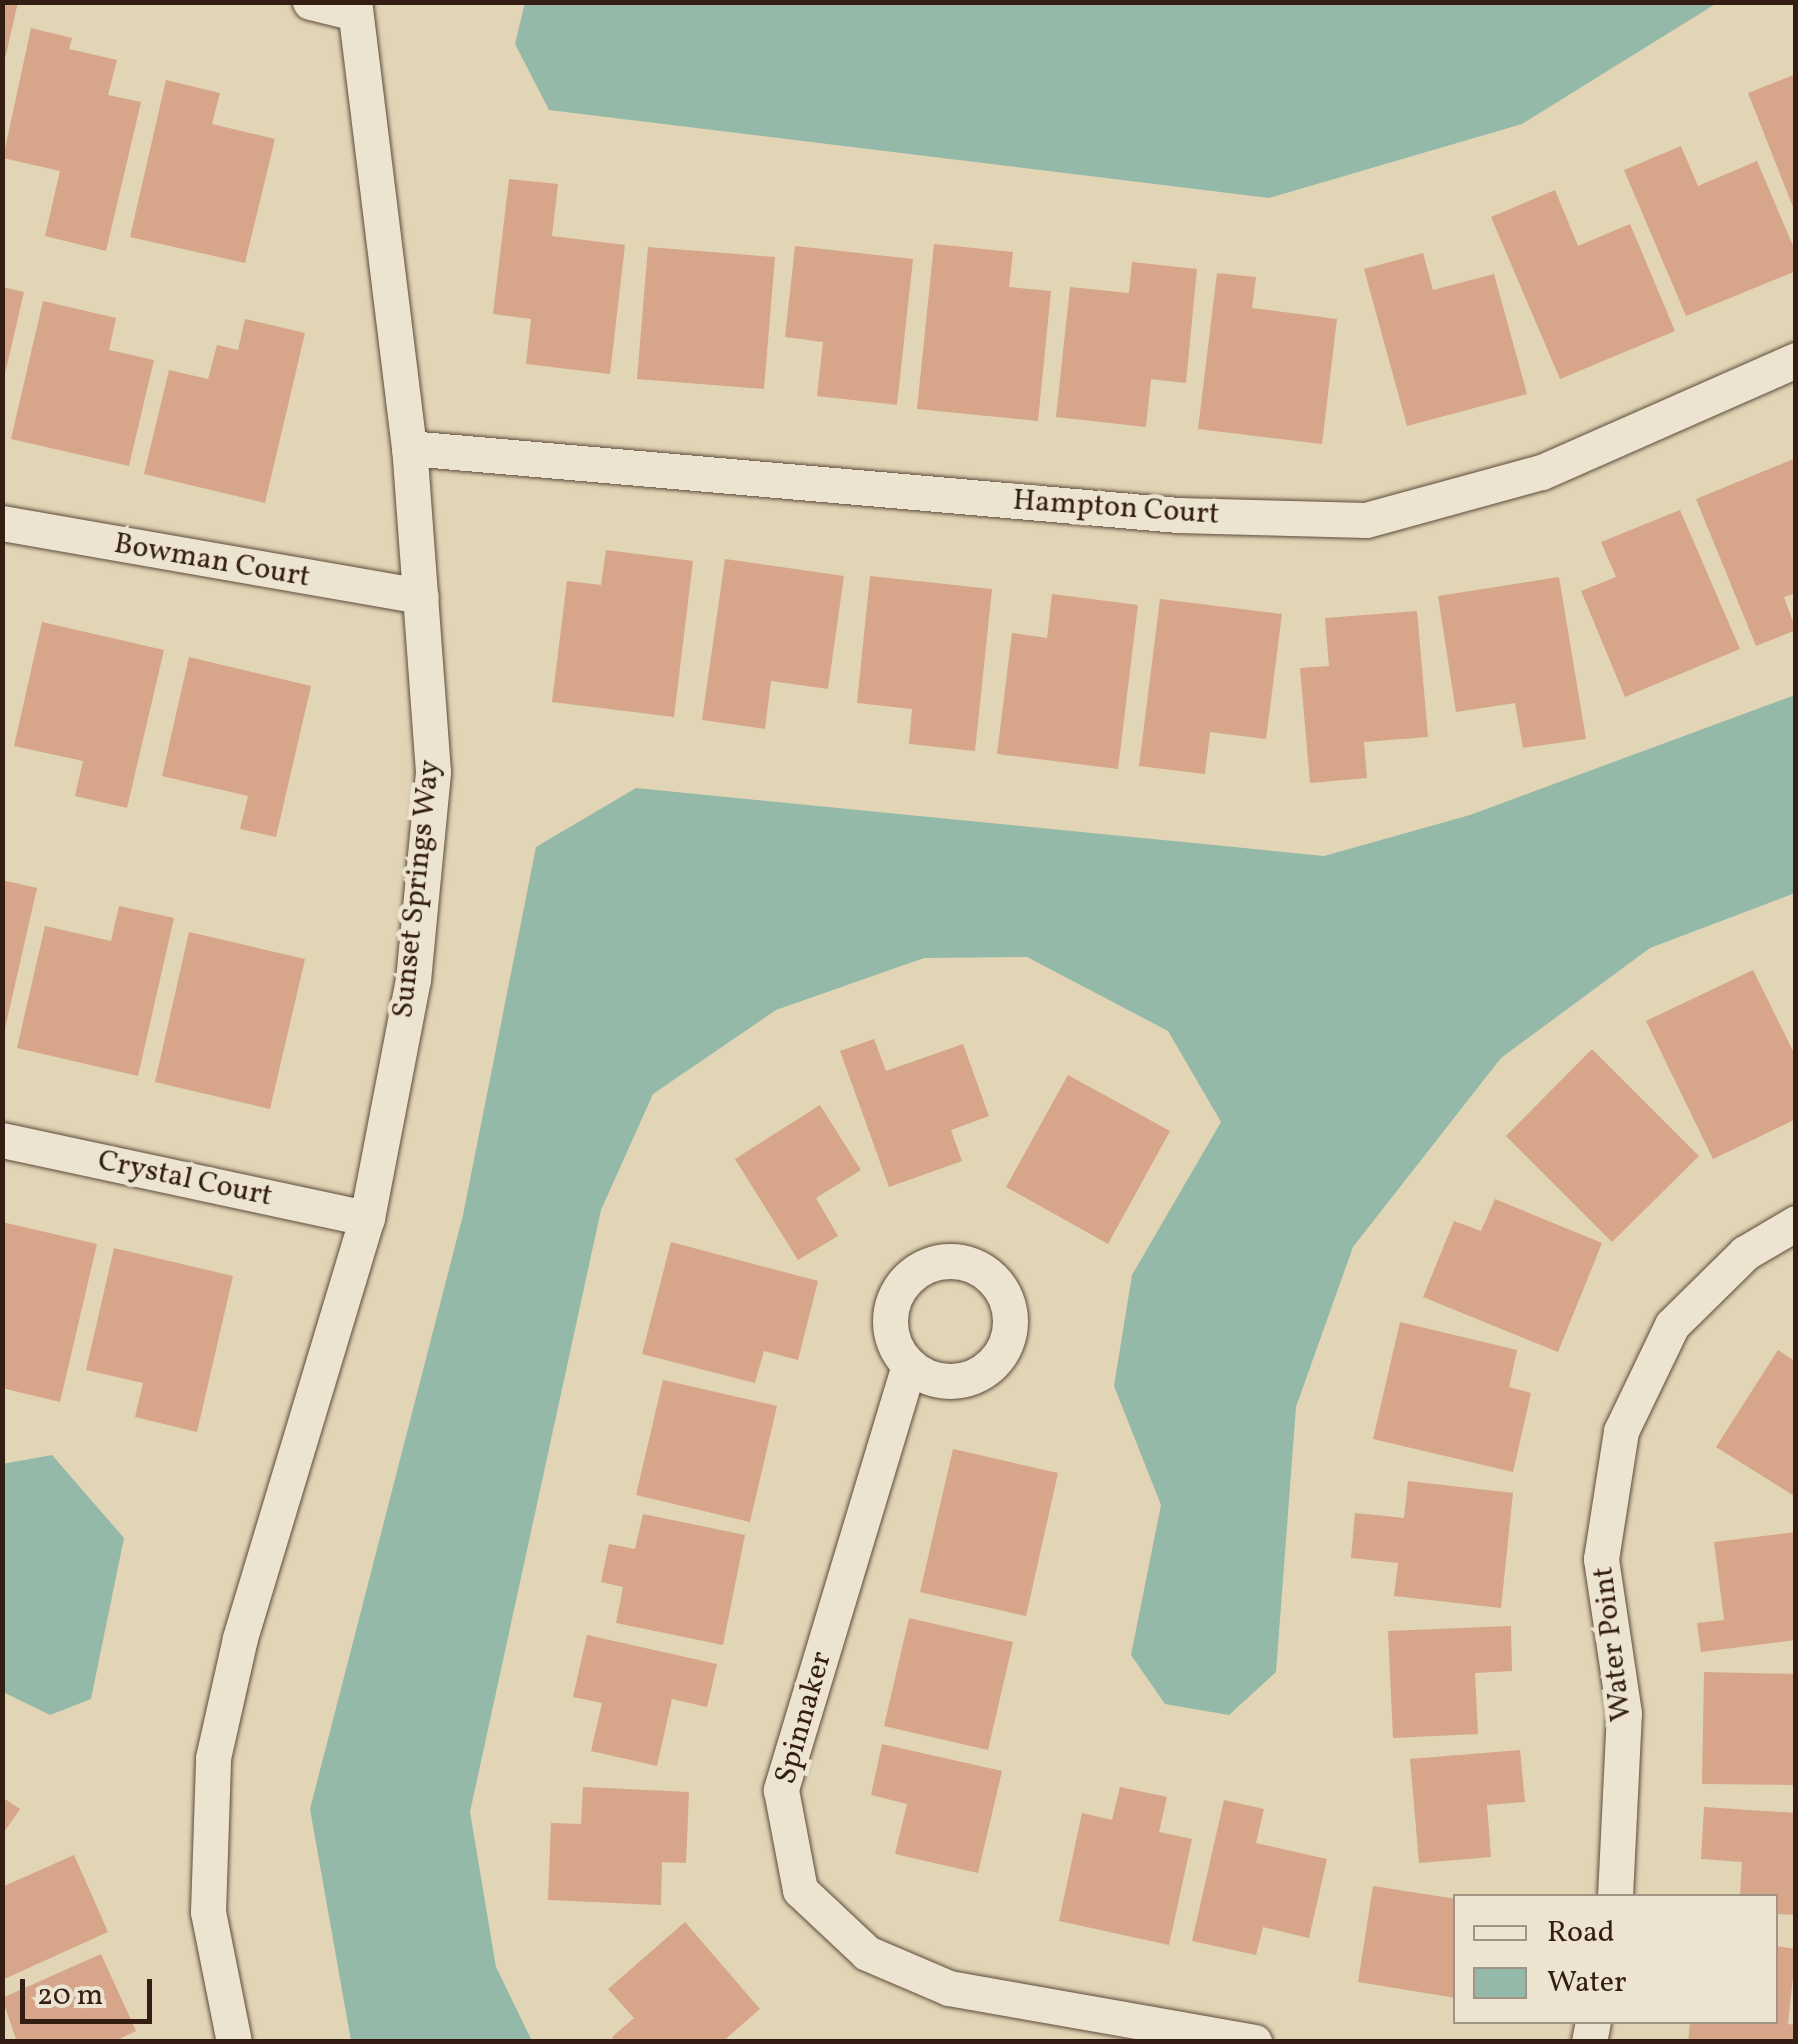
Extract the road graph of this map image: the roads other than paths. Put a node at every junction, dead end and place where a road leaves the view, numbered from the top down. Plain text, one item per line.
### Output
1 (310, 2) edge
2 (354, 8) edge
3 (1796, 360) edge
4 (409, 448) junction
5 (2, 524) edge
6 (421, 596) junction
7 (2, 1140) edge
8 (367, 1218) junction
9 (1796, 1223) edge
10 (910, 1366) dead end
11 (1615, 1894) edge
12 (234, 2042) edge
13 (1254, 2042) edge

1 - 2 street
2 - 4 street, Sunset Springs Way
3 - 4 street, Hampton Court
4 - 6 street, Sunset Springs Way
5 - 6 street, Bowman Court
6 - 8 street, Sunset Springs Way
7 - 8 street, Crystal Court
8 - 12 street, Sunset Springs Way
9 - 11 street, Water Point
10 - 13 street, Spinnaker

